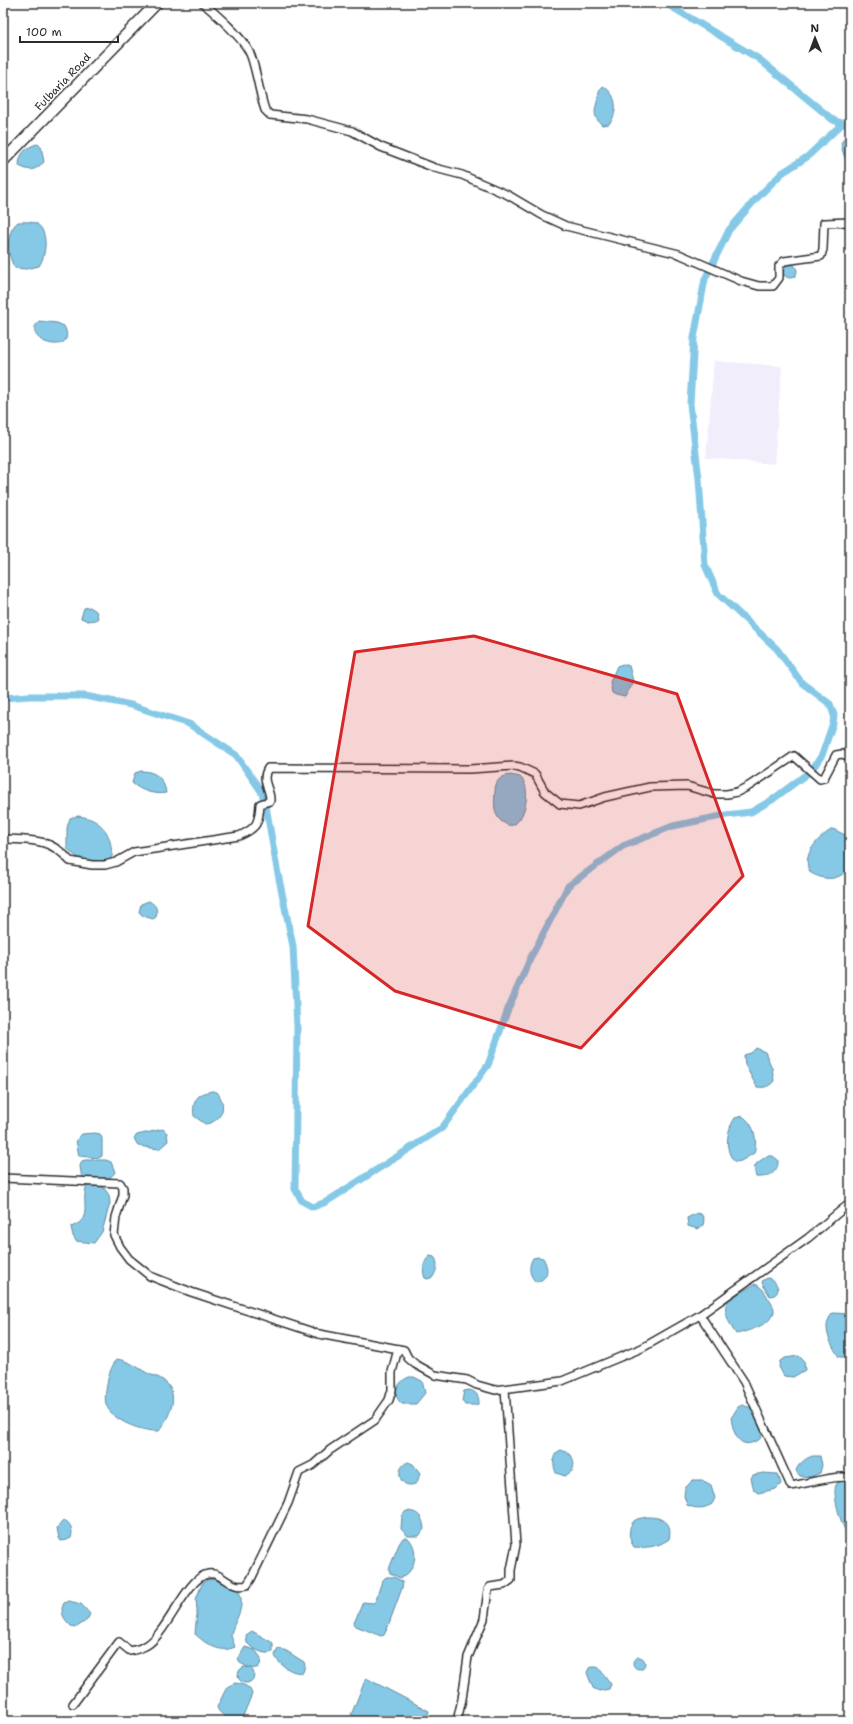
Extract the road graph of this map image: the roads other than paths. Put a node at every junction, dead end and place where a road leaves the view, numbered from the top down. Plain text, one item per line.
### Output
1 (157, 3) edge
2 (204, 3) edge
3 (3, 161) edge
4 (850, 222) edge
5 (850, 757) edge
6 (3, 839) edge
7 (3, 1178) edge
8 (850, 1203) edge
9 (700, 1315) junction
10 (398, 1349) junction
11 (505, 1389) junction
12 (850, 1478) edge
13 (73, 1704) dead end
14 (457, 1721) edge

1 - 3 main road, Fulbaria Road
2 - 4 street
5 - 6 street
7 - 10 street
8 - 9 street
9 - 11 street
9 - 12 street
10 - 11 street
10 - 13 street
11 - 14 street

